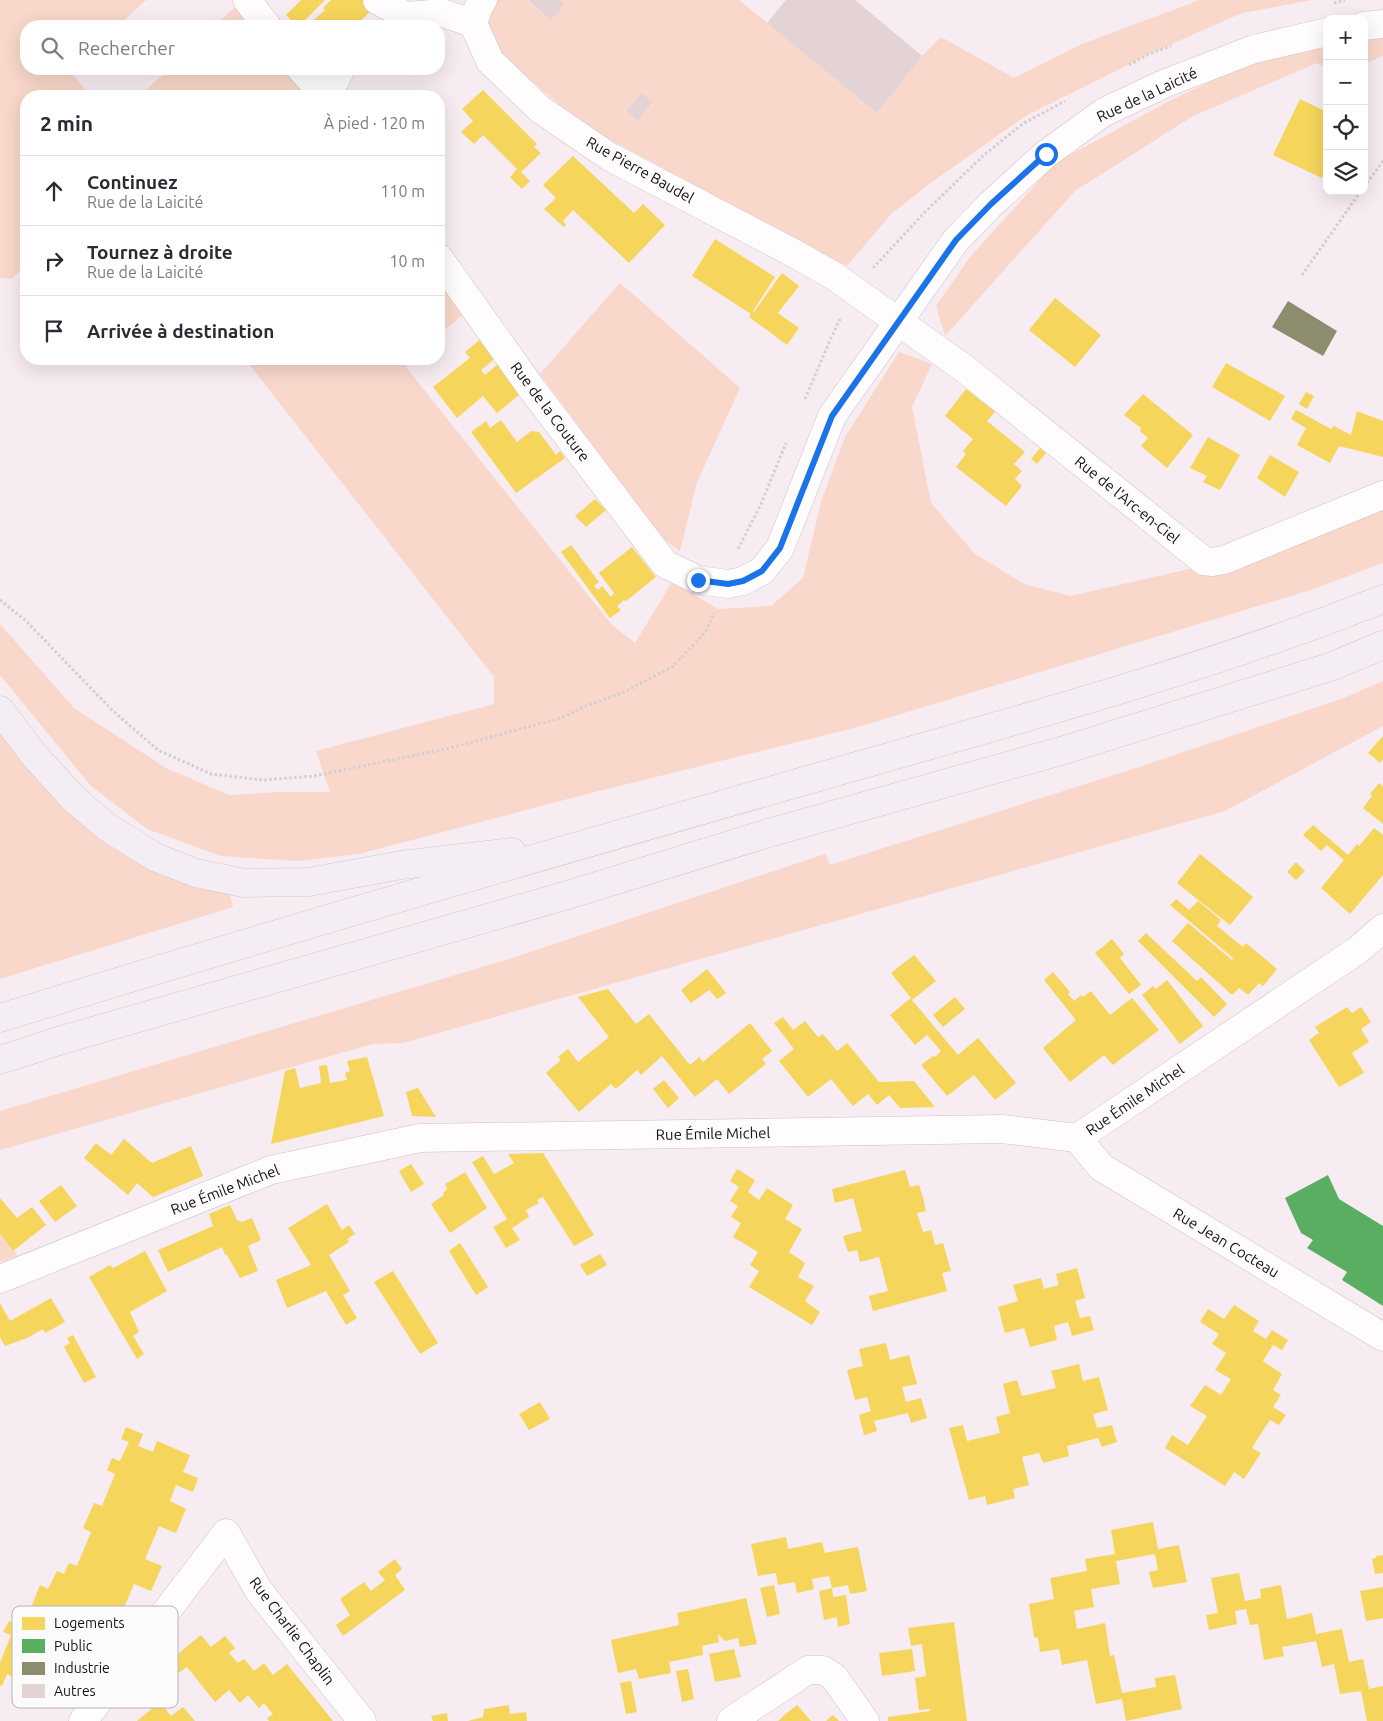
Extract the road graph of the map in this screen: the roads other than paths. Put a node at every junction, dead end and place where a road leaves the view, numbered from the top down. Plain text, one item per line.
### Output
1 (247, 0) edge
2 (377, 0) edge
3 (478, 11) edge
4 (262, 20) edge
5 (397, 20) edge
6 (404, 20) edge
7 (1383, 24) edge
8 (1368, 26) edge
9 (1323, 33) edge
10 (307, 75) edge
11 (338, 75) edge
12 (320, 90) edge
13 (329, 90) edge
14 (445, 266) edge
15 (898, 322) junction
16 (1383, 495) edge
17 (665, 564) joint
18 (1383, 599) edge
19 (1383, 645) edge
20 (0, 710) edge
21 (583, 844) junction
22 (1383, 928) edge
23 (0, 1018) edge
24 (0, 1060) edge
25 (1077, 1138) junction
26 (0, 1278) edge
27 (1383, 1337) edge
28 (170, 1606) edge
29 (93, 1708) edge
30 (83, 1721) edge
31 (362, 1721) edge
32 (731, 1721) edge
33 (864, 1721) edge

1 - 4 street
2 - 5 street, Rue Pierre Baudel
3 - 6 street, Rue Pierre Baudel
3 - 15 street, Rue Pierre Baudel
7 - 8 street
9 - 15 street, Rue de la Laicité
10 - 12 street
11 - 13 street
14 - 17 street, Rue de la Couture
15 - 16 street, Rue de l'Arc-en-Ciel
15 - 17 street, Rue de la Laicité
18 - 21 highway
19 - 24 highway
20 - 21 highway
21 - 23 highway
22 - 25 street, Rue Émile Michel
25 - 26 street, Rue Émile Michel
25 - 27 street, Rue Jean Cocteau
28 - 31 street, Rue Charlie Chaplin
29 - 30 street, Rue Charlie Chaplin
32 - 33 street

